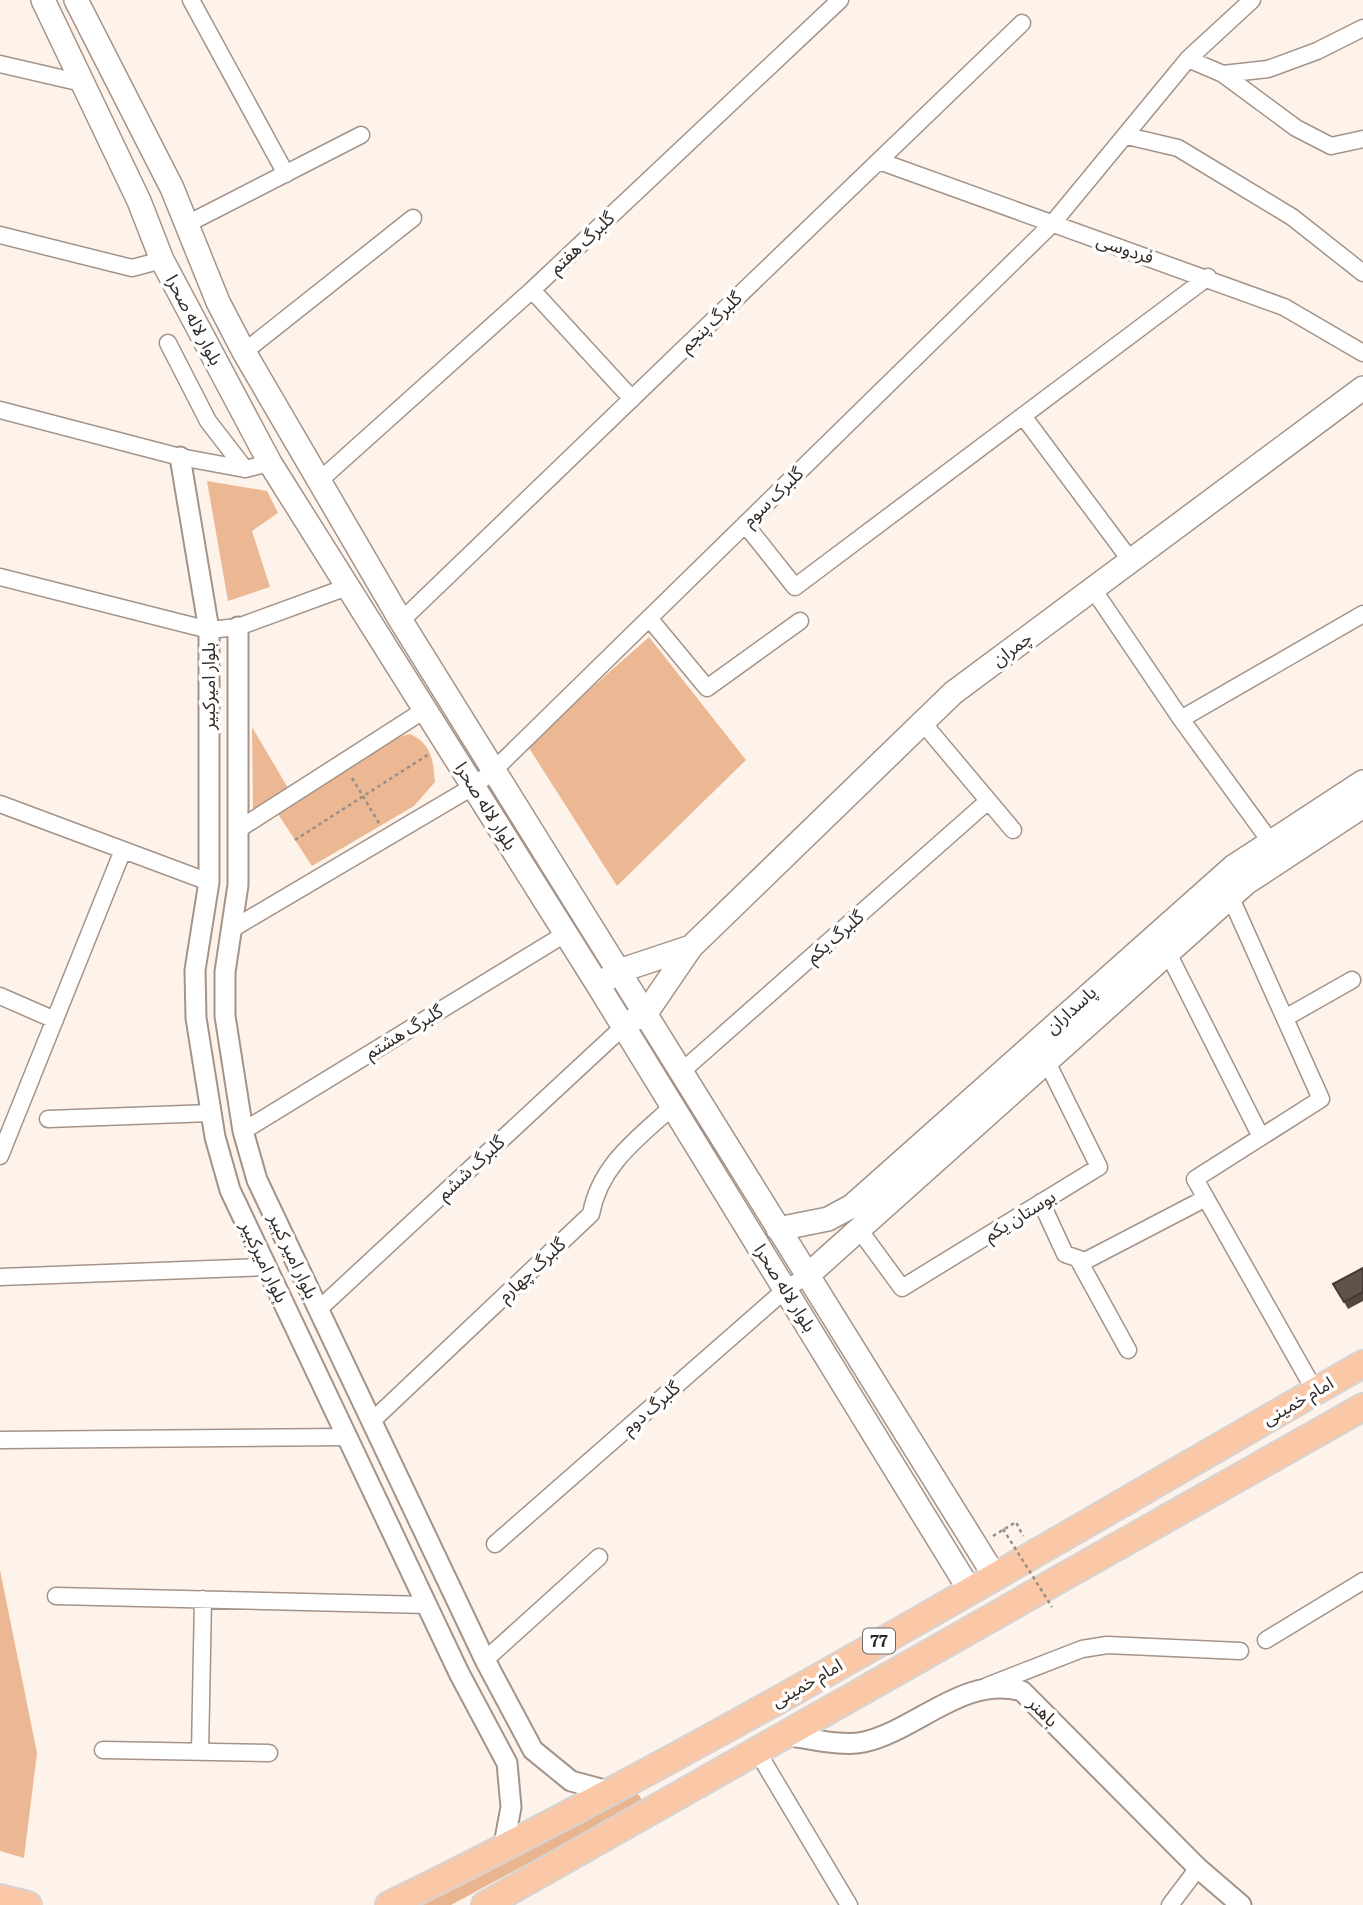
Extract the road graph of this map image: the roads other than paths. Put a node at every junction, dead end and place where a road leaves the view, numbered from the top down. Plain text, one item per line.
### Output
1 (43, 0) edge
2 (76, 0) edge
3 (191, 0) edge
4 (840, 0) edge
5 (1252, 0) edge
6 (1022, 23) dead end
7 (1363, 27) edge
8 (1188, 59) junction
9 (0, 64) edge
10 (1223, 74) junction
11 (82, 83) junction
12 (361, 135) dead end
13 (1127, 136) junction
14 (1363, 139) edge
15 (879, 161) junction
16 (286, 174) junction
17 (172, 188) junction
18 (139, 201) junction
19 (413, 218) dead end
20 (1052, 223) junction
21 (187, 224) junction
22 (0, 235) edge
23 (162, 260) junction
24 (1363, 273) edge
25 (1208, 277) junction
26 (532, 290) junction
27 (168, 343) dead end
28 (244, 352) junction
29 (1363, 353) edge
30 (1363, 388) edge
31 (632, 399) junction
32 (0, 410) edge
33 (1023, 416) junction
34 (180, 457) junction
35 (270, 463) junction
36 (245, 469) junction
37 (319, 481) junction
38 (745, 524) junction
39 (1131, 561) junction
40 (0, 577) edge
41 (346, 587) junction
42 (1093, 589) junction
43 (1363, 614) edge
44 (649, 618) junction
45 (401, 621) junction
46 (800, 621) dead end
47 (238, 627) junction
48 (209, 630) junction
49 (426, 709) junction
50 (1181, 719) junction
51 (923, 723) junction
52 (494, 770) junction
53 (1363, 782) edge
54 (474, 786) junction
55 (988, 801) junction
56 (0, 804) edge
57 (1363, 806) edge
58 (239, 830) junction
59 (1013, 830) dead end
60 (1270, 841) junction
61 (122, 850) junction
62 (209, 882) junction
63 (1230, 896) junction
64 (232, 929) junction
65 (565, 934) junction
66 (691, 947) junction
67 (1167, 951) junction
68 (619, 971) junction
69 (1352, 980) dead end
70 (598, 985) junction
71 (0, 996) edge
72 (646, 1013) junction
73 (1285, 1018) junction
74 (55, 1020) junction
75 (623, 1027) junction
76 (1039, 1053) junction
77 (681, 1072) junction
78 (672, 1107) junction
79 (211, 1113) junction
80 (48, 1119) dead end
81 (243, 1131) junction
82 (1261, 1137) junction
83 (0, 1156) edge
84 (257, 1180) junction
85 (230, 1190) junction
86 (1206, 1198) junction
87 (1041, 1202) junction
88 (858, 1228) junction
89 (778, 1229) junction
90 (1078, 1259) junction
91 (266, 1267) junction
92 (808, 1275) junction
93 (0, 1277) edge
94 (786, 1289) junction
95 (319, 1310) junction
96 (1128, 1350) dead end
97 (1363, 1364) edge
98 (1315, 1391) junction
99 (1363, 1407) edge
100 (372, 1421) junction
101 (347, 1437) junction
102 (0, 1440) edge
103 (1226, 1442) junction
104 (1244, 1474) junction
105 (977, 1536) junction
106 (495, 1544) dead end
107 (945, 1546) junction
108 (599, 1557) dead end
109 (994, 1575) junction
110 (1363, 1581) edge
111 (969, 1589) junction
112 (56, 1596) dead end
113 (203, 1599) junction
114 (427, 1605) junction
115 (1266, 1640) dead end
116 (1240, 1651) dead end
117 (485, 1660) junction
118 (975, 1691) junction
119 (830, 1711) junction
120 (788, 1736) junction
121 (847, 1742) junction
122 (103, 1750) dead end
123 (757, 1751) junction
124 (200, 1752) junction
125 (269, 1753) dead end
126 (660, 1767) junction
127 (612, 1792) junction
128 (675, 1796) junction
129 (503, 1850) junction
130 (1198, 1868) junction
131 (0, 1898) edge
132 (28, 1905) edge
133 (389, 1905) edge
134 (485, 1905) edge
135 (849, 1905) edge
136 (1170, 1905) edge
137 (1241, 1905) edge

1 - 11 main road, بلوار لاله صحرا
2 - 17 main road, بلوار لاله صحرا
3 - 16 street
4 - 26 street, گلبرگ هفتم
5 - 8 street, گلبرک سوم
6 - 15 street, گلبرگ پنجم
7 - 10 street
8 - 10 street
8 - 13 street, گلبرک سوم
9 - 11 street
10 - 14 street
11 - 18 main road, بلوار لاله صحرا
12 - 16 street
13 - 20 street, گلبرک سوم
13 - 24 street
15 - 20 street, فردوسی
15 - 31 street, گلبرگ پنجم
16 - 21 street
17 - 18 main road
17 - 21 main road, بلوار لاله صحرا
18 - 23 main road, بلوار لاله صحرا
19 - 28 street
20 - 25 street, فردوسی
20 - 38 street, گلبرک سوم
21 - 28 main road, بلوار لاله صحرا
22 - 23 street
23 - 35 main road, بلوار لاله صحرا
25 - 29 street, فردوسی
25 - 33 street
26 - 31 street
26 - 37 street, گلبرگ هفتم
27 - 36 street
28 - 37 main road, بلوار لاله صحرا
30 - 39 main road, چمران
31 - 45 street, گلبرگ پنجم
32 - 34 street
33 - 38 street
33 - 39 street
34 - 36 street
34 - 48 street, بلوار امیرکبیر
35 - 36 street
35 - 41 main road, بلوار لاله صحرا
37 - 45 main road, بلوار لاله صحرا
38 - 44 street, گلبرک سوم
39 - 42 main road, چمران
40 - 48 street
41 - 47 street
41 - 49 main road, بلوار لاله صحرا
42 - 50 street
42 - 51 main road, چمران
43 - 50 street
44 - 46 street
44 - 52 street, گلبرک سوم
45 - 52 main road, بلوار لاله صحرا
47 - 48 street
47 - 58 street, بلوار امیر کبیر
48 - 62 street, بلوار امیرکبیر
49 - 54 main road, بلوار لاله صحرا
49 - 58 street
50 - 60 street
51 - 55 street
51 - 66 main road, چمران
52 - 54 street, گلبرک سوم
52 - 68 main road, بلوار لاله صحرا
53 - 60 main road, پاسداران
54 - 64 street, گلبرک سوم
54 - 65 main road, بلوار لاله صحرا
55 - 59 street
55 - 77 street, گلبرگ یکم
56 - 61 street
57 - 63 main road, پاسداران
58 - 64 street, بلوار امیر کبیر
60 - 76 main road, پاسداران
61 - 62 street
61 - 74 street
62 - 79 street, بلوار امیرکبیر
63 - 67 main road, پاسداران
63 - 73 street
64 - 81 street, بلوار امیر کبیر
65 - 70 main road, بلوار لاله صحرا
65 - 81 street, گلبرگ هشتم
66 - 68 main road, چمران
66 - 72 main road, چمران
67 - 76 main road, پاسداران
67 - 82 street
68 - 70 main road, چمران
68 - 72 main road, بلوار لاله صحرا
69 - 73 street
70 - 75 main road, بلوار لاله صحرا
71 - 74 street
72 - 75 main road, چمران
72 - 77 main road, بلوار لاله صحرا
73 - 82 street
74 - 83 street
75 - 78 main road, بلوار لاله صحرا
75 - 95 street, گلبرگ ششم
76 - 87 street, بوستان یکم
76 - 88 main road, پاسداران
76 - 89 main road, پاسداران
77 - 89 main road, بلوار لاله صحرا
78 - 94 main road, بلوار لاله صحرا
78 - 100 street, گلبرگ چهارم
79 - 80 street
79 - 85 street, بلوار امیرکبیر
81 - 84 street, بلوار امیر کبیر
82 - 86 street
84 - 85 street
84 - 95 street, بلوار امیر کبیر
85 - 91 street, بلوار امیرکبیر
86 - 90 street
86 - 98 street
87 - 88 street, بوستان یکم
87 - 90 street
88 - 92 main road, پاسداران
89 - 92 main road, بلوار لاله صحرا
90 - 96 street
91 - 93 street
91 - 101 street, بلوار امیرکبیر
92 - 94 street, گلبرگ دوم
92 - 105 main road, بلوار لاله صحرا
94 - 106 street, گلبرگ دوم
94 - 107 main road, بلوار لاله صحرا
95 - 100 street, بلوار امیر کبیر
97 - 98 highway, امام خمینی / 77
98 - 103 highway, امام خمینی / 77
99 - 104 highway, امام خمینی / 77
100 - 117 street, بلوار امیر کبیر
101 - 102 street
101 - 114 street, بلوار امیرکبیر
103 - 104 highway
103 - 109 highway, امام خمینی / 77
104 - 119 highway, امام خمینی / 77
105 - 107 main road
105 - 109 main road, بلوار لاله صحرا
107 - 111 main road, بلوار لاله صحرا
108 - 117 street
109 - 111 highway, امام خمینی / 77
110 - 115 street
111 - 126 highway, امام خمینی / 77
112 - 113 street
113 - 114 street
113 - 124 street
114 - 129 street, بلوار امیرکبیر
116 - 118 street
117 - 127 street, بلوار امیر کبیر
118 - 121 street, باهنر
118 - 130 street, باهنر
119 - 120 highway, امام خمینی / 77
119 - 121 street
120 - 121 street, باهنر
120 - 123 highway, امام خمینی / 77
122 - 124 street
123 - 128 highway, امام خمینی / 77
123 - 135 street
124 - 125 street
126 - 127 highway, امام خمینی / 77
126 - 128 highway
127 - 129 highway, امام خمینی / 77
128 - 134 highway, امام خمینی / 77
129 - 133 highway, امام خمینی / 77
130 - 136 street
130 - 137 street, باهنر
131 - 132 highway

